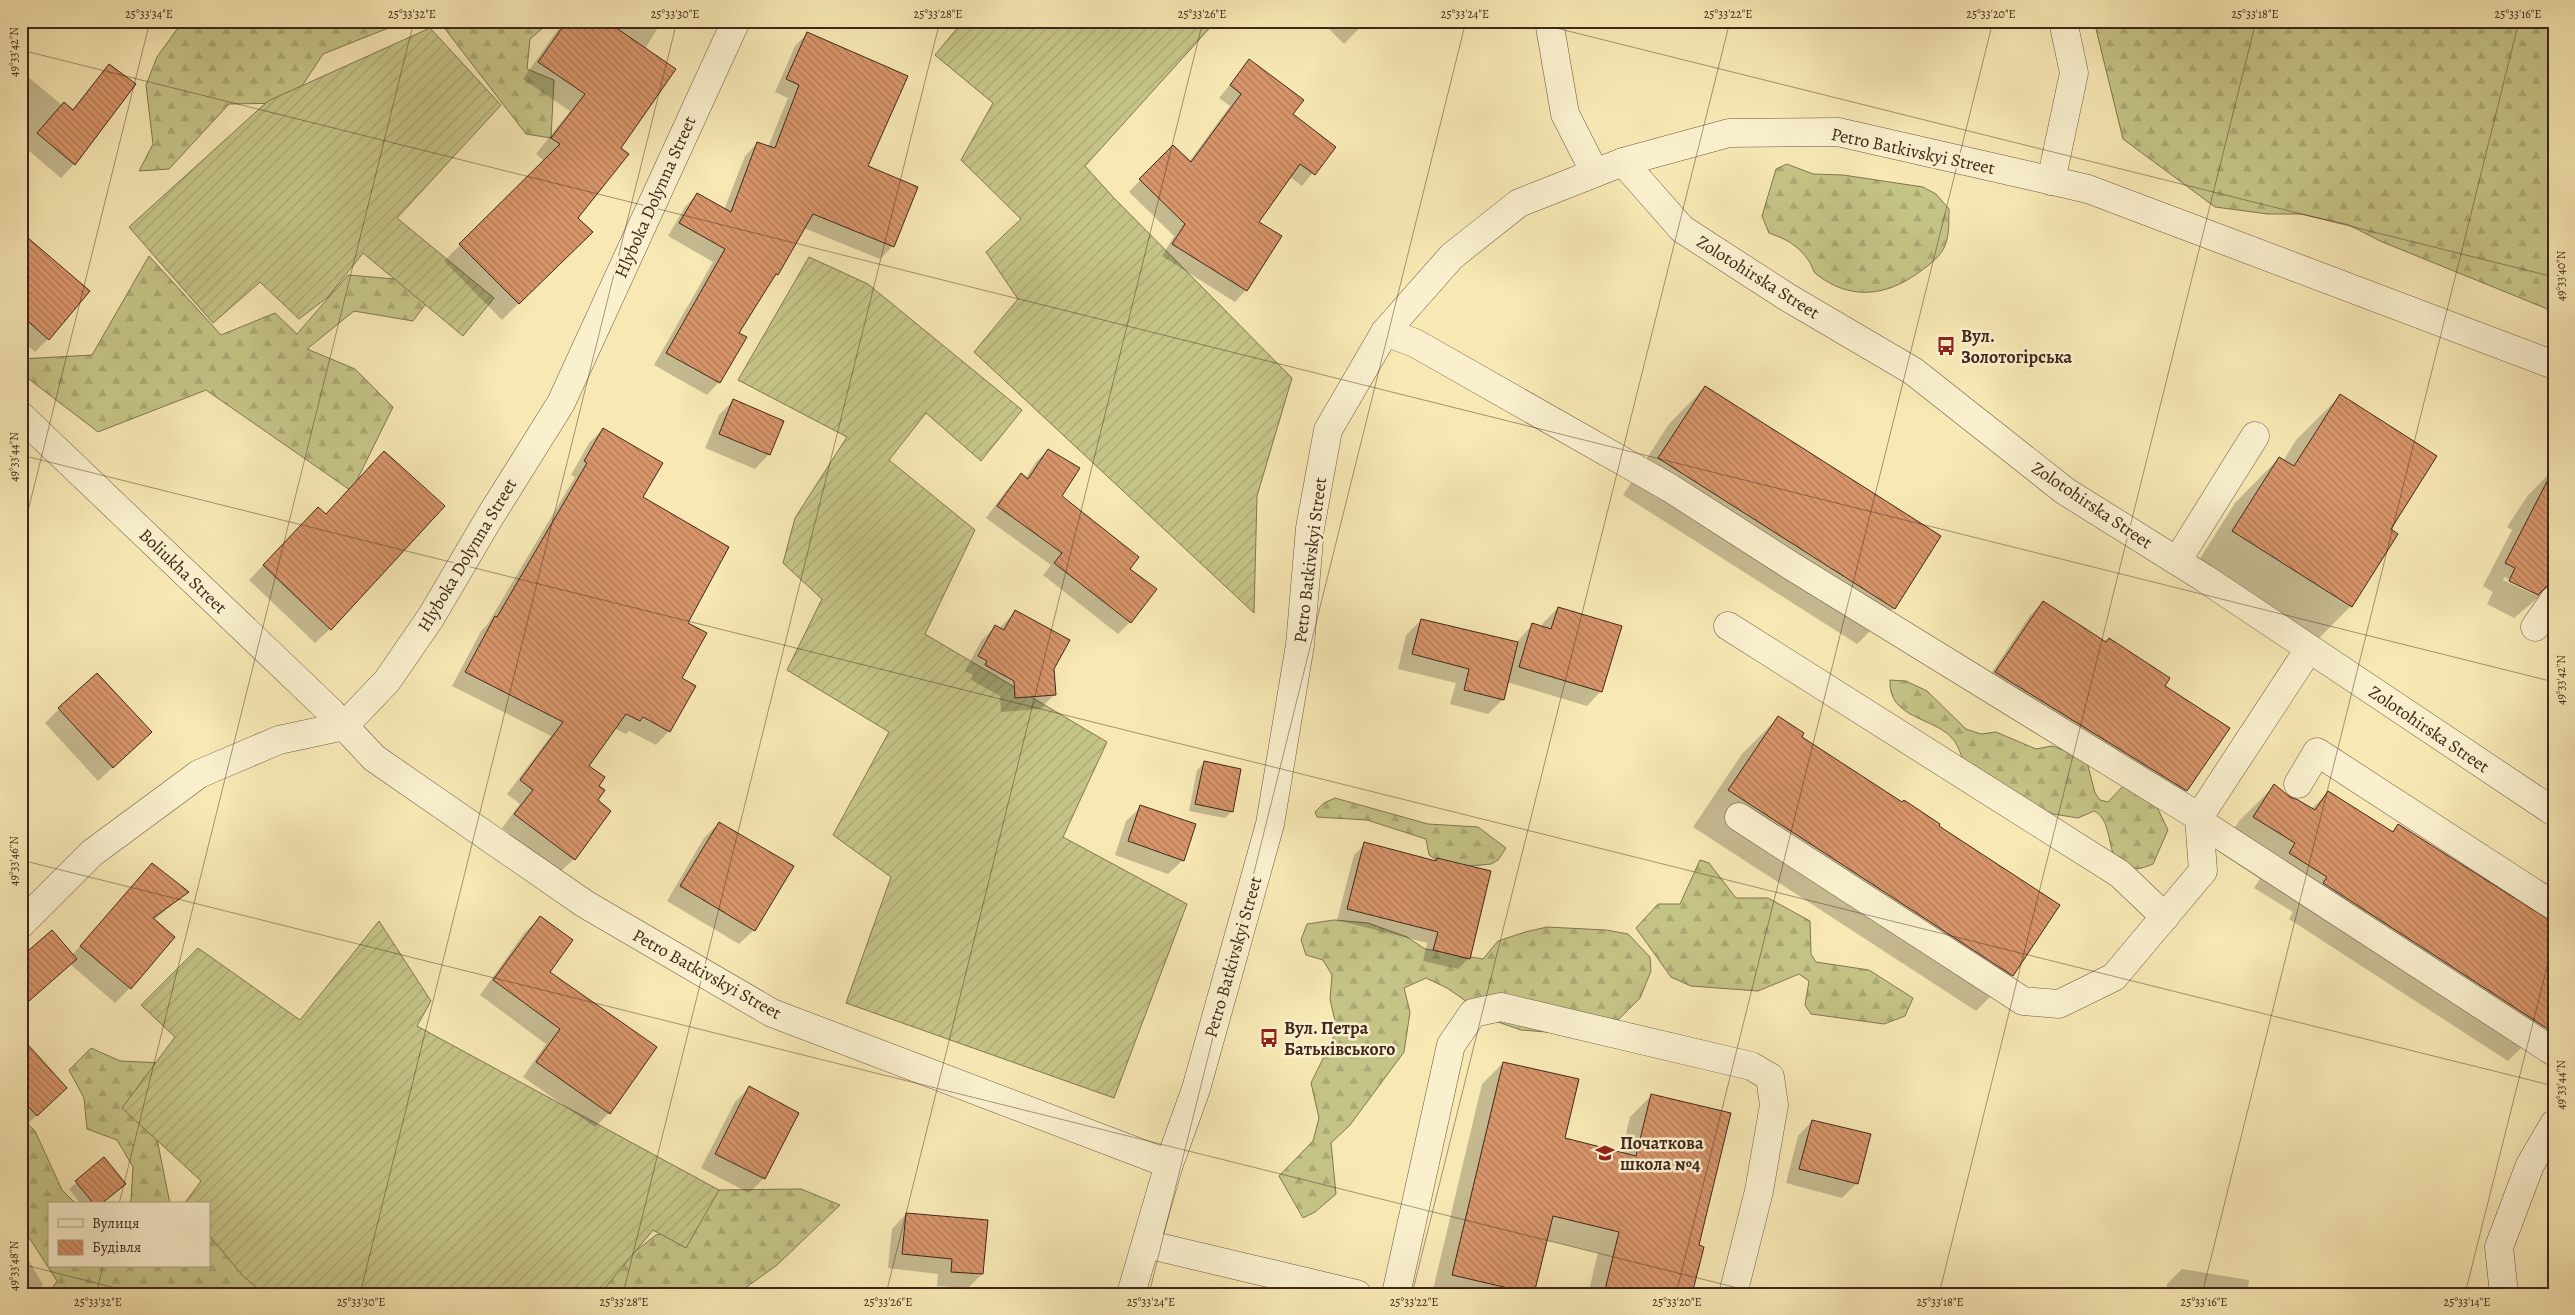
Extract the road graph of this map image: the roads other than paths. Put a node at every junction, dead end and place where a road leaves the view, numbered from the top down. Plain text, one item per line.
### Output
1 (736, 21) edge
2 (1549, 21) edge
3 (2063, 21) edge
4 (1623, 162) junction
5 (1595, 173) junction
6 (2051, 181) junction
7 (1385, 332) junction
8 (2554, 365) edge
9 (21, 416) edge
10 (2255, 436) dead end
11 (2177, 561) junction
12 (2554, 600) edge
13 (1728, 626) dead end
14 (2535, 627) dead end
15 (2309, 649) junction
16 (344, 726) junction
17 (2298, 784) dead end
18 (2554, 812) edge
19 (1739, 817) dead end
20 (2199, 819) junction
21 (2554, 906) edge
22 (2165, 916) junction
23 (21, 924) edge
24 (2554, 1052) edge
25 (2554, 1124) edge
26 (1169, 1164) junction
27 (1146, 1244) junction
28 (1131, 1294) edge
29 (1357, 1294) edge
30 (1396, 1294) edge
31 (1733, 1294) edge
32 (2504, 1294) edge

1 - 16 street, Hlyboka Dolynna Street
2 - 5 street
3 - 6 street
4 - 5 street, Petro Batkivskyi Street
4 - 6 street, Petro Batkivskyi Street
4 - 11 street, Zolotohirska Street
5 - 7 street, Petro Batkivskyi Street
6 - 8 street, Petro Batkivskyi Street
7 - 20 street
7 - 26 street, Petro Batkivskyi Street
9 - 16 street, Boliukha Street
10 - 11 street
11 - 15 street, Zolotohirska Street
12 - 14 street
13 - 22 street
15 - 18 street, Zolotohirska Street
15 - 20 street
16 - 23 street
16 - 26 street, Petro Batkivskyi Street
17 - 21 street
19 - 22 street
20 - 22 street
20 - 24 street
25 - 32 street
26 - 27 street, Petro Batkivskyi Street
27 - 28 street, Petro Batkivskyi Street
27 - 29 street
30 - 31 street

